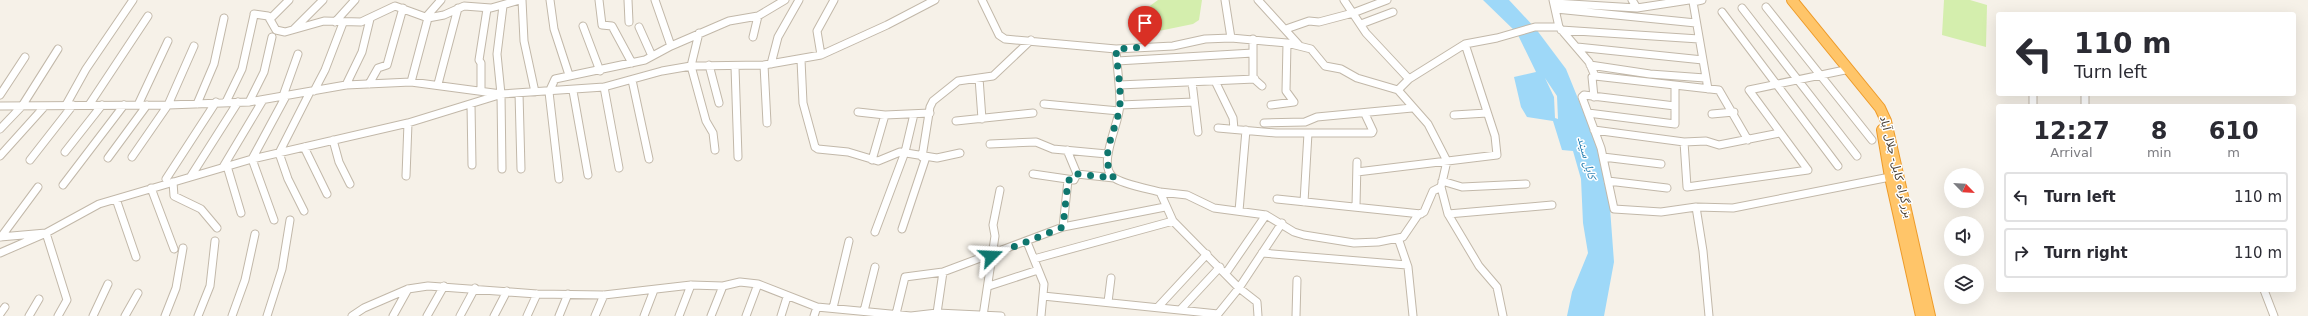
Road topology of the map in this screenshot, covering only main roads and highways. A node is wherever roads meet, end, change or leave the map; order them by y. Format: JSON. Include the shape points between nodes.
{"nodes":[{"id":1,"x":1786,"y":0,"type":"edge"},
{"id":2,"x":1792,"y":0,"type":"edge"},
{"id":3,"x":1925,"y":312,"type":"edge"}],
"edges":[{"from":1,"to":3,"type":"highway","name":"بزرگراه کابل- جلال آباد","via":[[1870,102],[1880,121],[1890,177]]},
{"from":2,"to":3,"type":"highway","name":"بزرگراه کابل- جلال آباد","via":[[1869,93],[1886,121]]}]}
